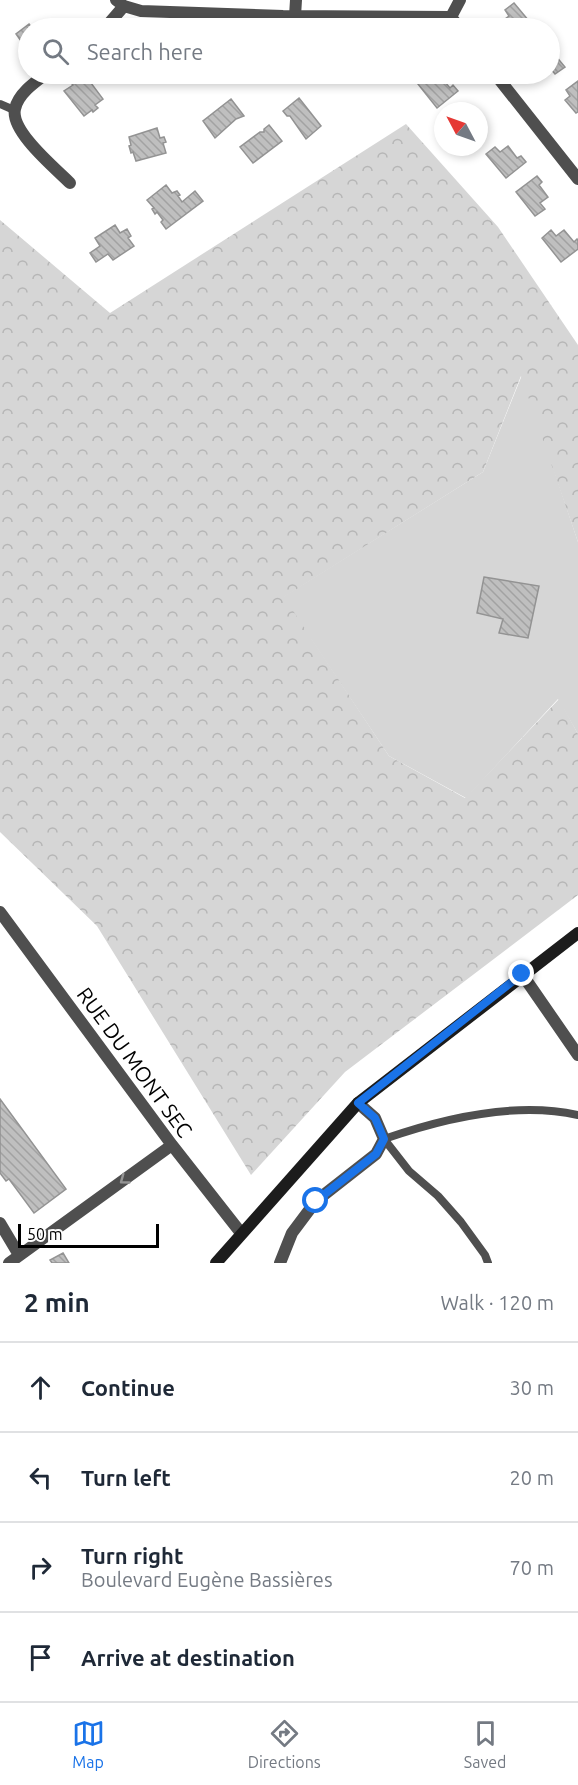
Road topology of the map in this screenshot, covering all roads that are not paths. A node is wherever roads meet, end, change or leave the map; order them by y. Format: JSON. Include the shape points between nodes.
{"nodes":[{"id":1,"x":296,"y":0,"type":"edge"},
{"id":2,"x":460,"y":0,"type":"edge"},
{"id":3,"x":120,"y":3,"type":"edge"},
{"id":4,"x":295,"y":16,"type":"junction"},
{"id":5,"x":451,"y":17,"type":"joint"},
{"id":6,"x":111,"y":18,"type":"edge"},
{"id":7,"x":35,"y":84,"type":"edge"},
{"id":8,"x":503,"y":84,"type":"edge"},
{"id":9,"x":0,"y":105,"type":"edge"},
{"id":10,"x":14,"y":110,"type":"junction"},
{"id":11,"x":578,"y":179,"type":"edge"},
{"id":12,"x":70,"y":183,"type":"dead end"},
{"id":13,"x":0,"y":912,"type":"edge"},
{"id":14,"x":578,"y":933,"type":"edge"},
{"id":15,"x":522,"y":974,"type":"junction"},
{"id":16,"x":578,"y":1055,"type":"edge"},
{"id":17,"x":358,"y":1103,"type":"junction"},
{"id":18,"x":578,"y":1115,"type":"edge"},
{"id":19,"x":384,"y":1139,"type":"junction"},
{"id":20,"x":172,"y":1145,"type":"junction"},
{"id":21,"x":0,"y":1222,"type":"edge"},
{"id":22,"x":241,"y":1233,"type":"junction"},
{"id":23,"x":14,"y":1259,"type":"edge"},
{"id":24,"x":216,"y":1263,"type":"edge"},
{"id":25,"x":280,"y":1263,"type":"edge"},
{"id":26,"x":488,"y":1263,"type":"edge"}],
"edges":[{"from":1,"to":4,"type":"street"},
{"from":2,"to":5,"type":"street"},
{"from":3,"to":4,"type":"street","via":[[141,11]]},
{"from":3,"to":6,"type":"street"},
{"from":4,"to":5,"type":"street"},
{"from":7,"to":10,"type":"street","via":[[19,98]]},
{"from":8,"to":11,"type":"street"},
{"from":9,"to":10,"type":"lane"},
{"from":10,"to":12,"type":"street","via":[[22,133]]},
{"from":13,"to":20,"type":"street","name":"RUE DU MONT SEC"},
{"from":14,"to":15,"type":"street"},
{"from":15,"to":16,"type":"street"},
{"from":15,"to":17,"type":"street"},
{"from":17,"to":19,"type":"street","via":[[375,1118]]},
{"from":17,"to":22,"type":"street"},
{"from":18,"to":19,"type":"lane","via":[[553,1110],[497,1112]]},
{"from":19,"to":25,"type":"street","via":[[376,1154],[316,1201],[292,1233]]},
{"from":19,"to":26,"type":"lane","via":[[409,1171],[461,1222]]},
{"from":20,"to":22,"type":"street","name":"RUE DU MONT SEC"},
{"from":20,"to":23,"type":"street","one_way":true},
{"from":21,"to":23,"type":"street"},
{"from":22,"to":24,"type":"street"}]}
